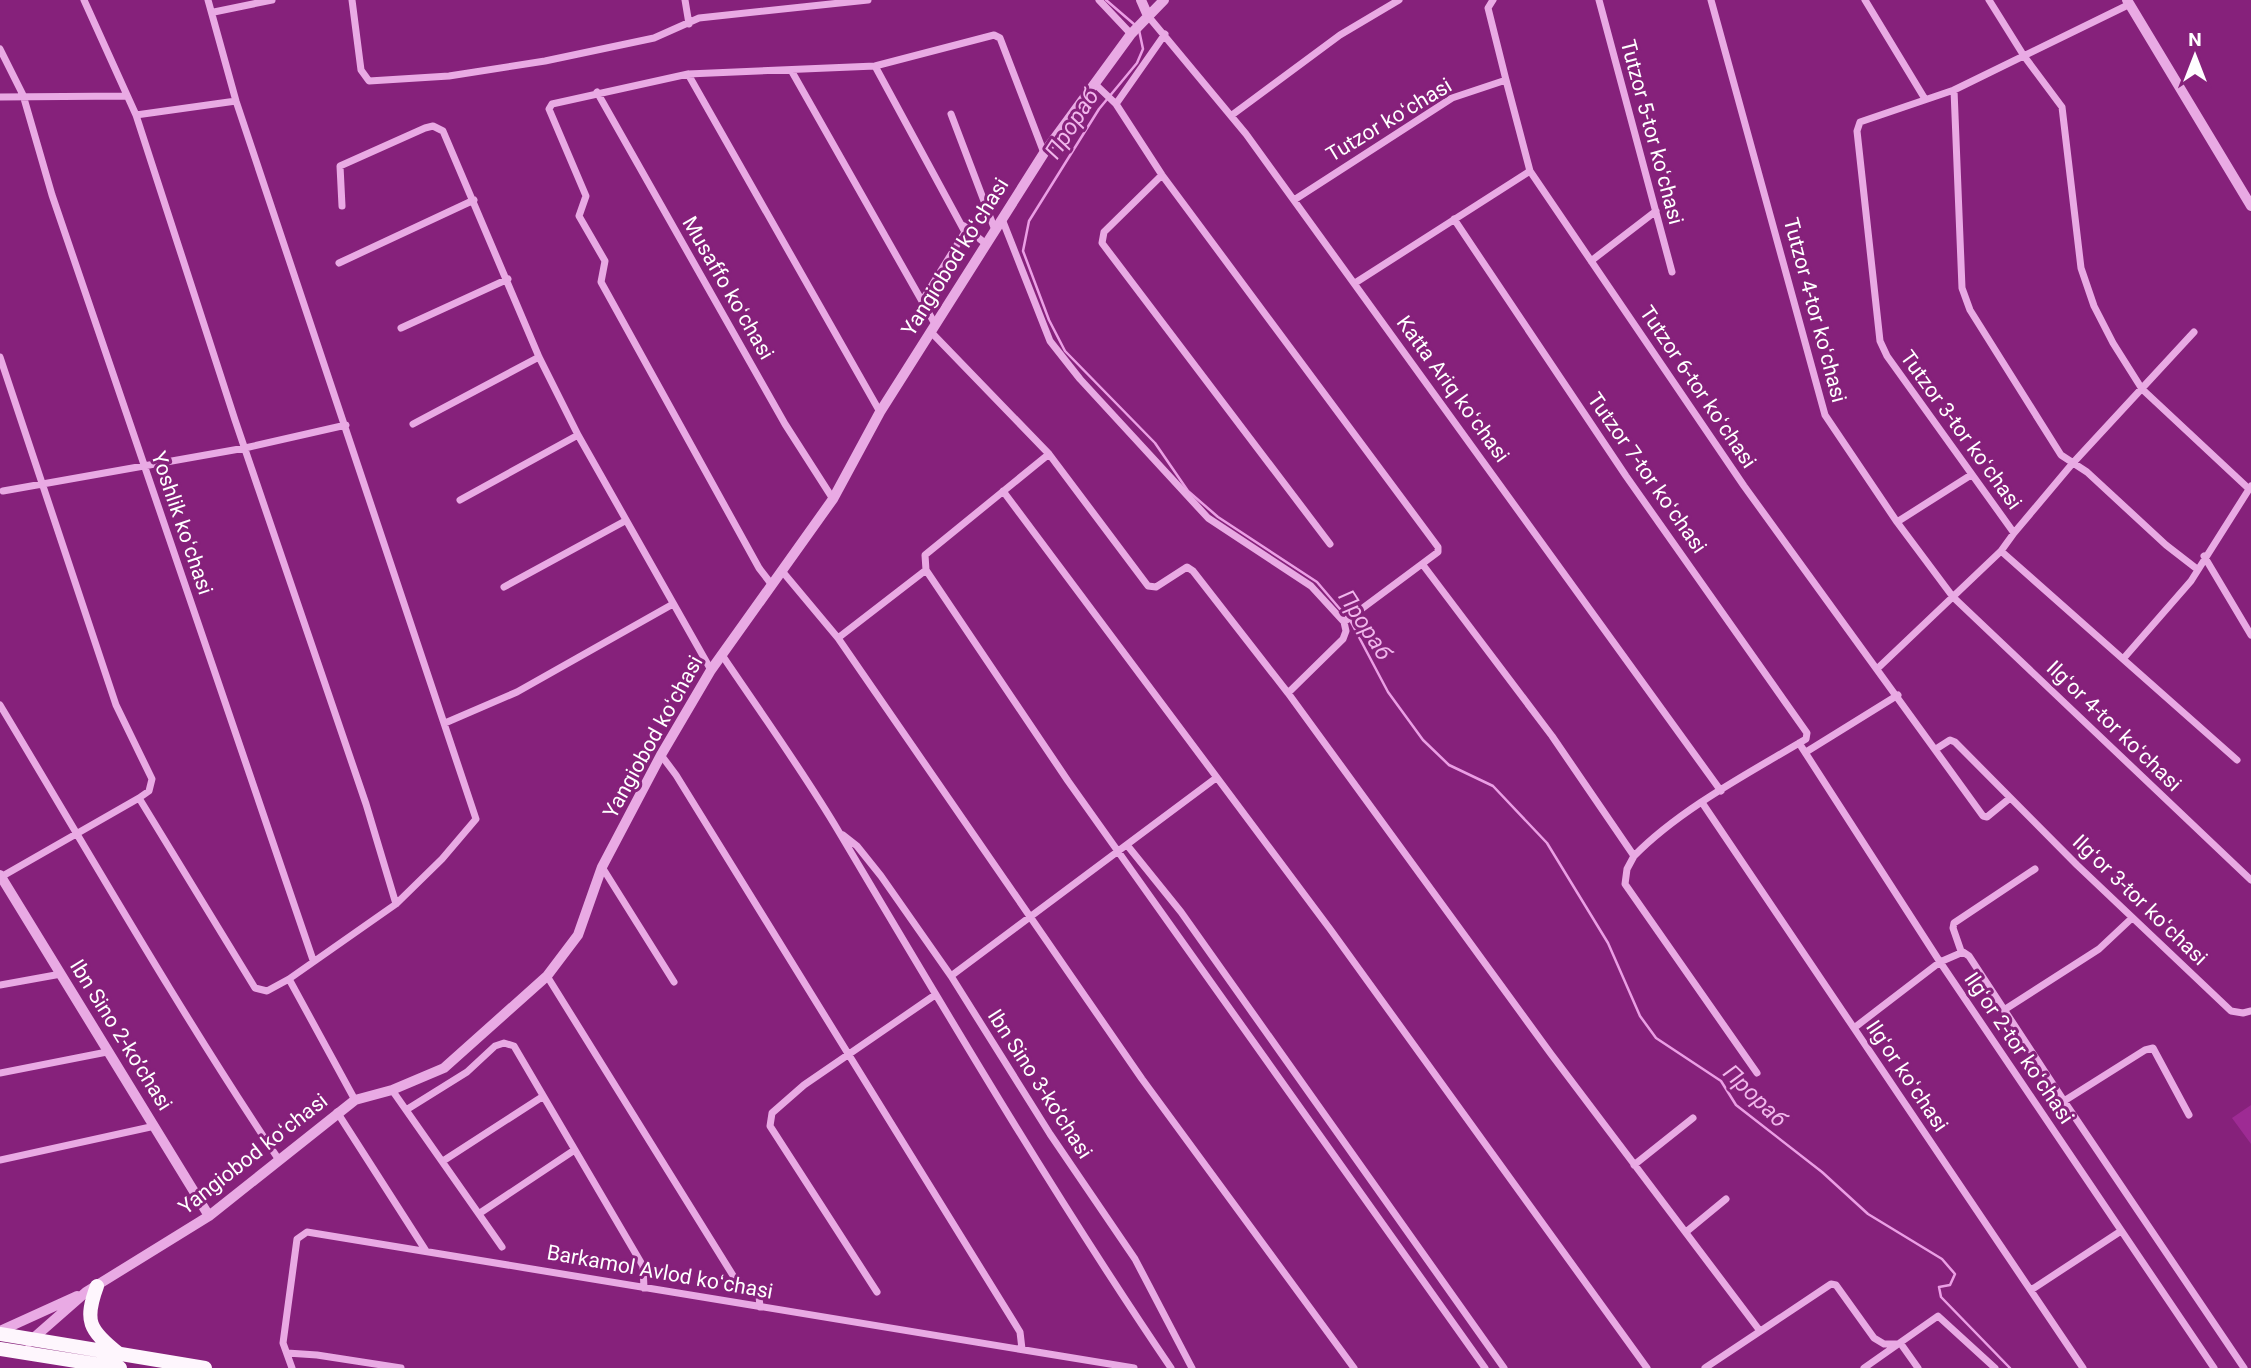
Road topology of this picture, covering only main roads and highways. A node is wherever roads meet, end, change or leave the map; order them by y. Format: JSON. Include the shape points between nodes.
{"nodes":[{"id":1,"x":92,"y":1289,"type":"road end"},
{"id":2,"x":0,"y":1333,"type":"edge"},
{"id":3,"x":0,"y":1349,"type":"edge"},
{"id":4,"x":119,"y":1361,"type":"edge"},
{"id":5,"x":205,"y":1368,"type":"edge"}],
"edges":[{"from":1,"to":4,"type":"highway","via":[[90,1322]]},
{"from":2,"to":4,"type":"highway"},
{"from":3,"to":4,"type":"highway"},
{"from":4,"to":5,"type":"highway"}]}
